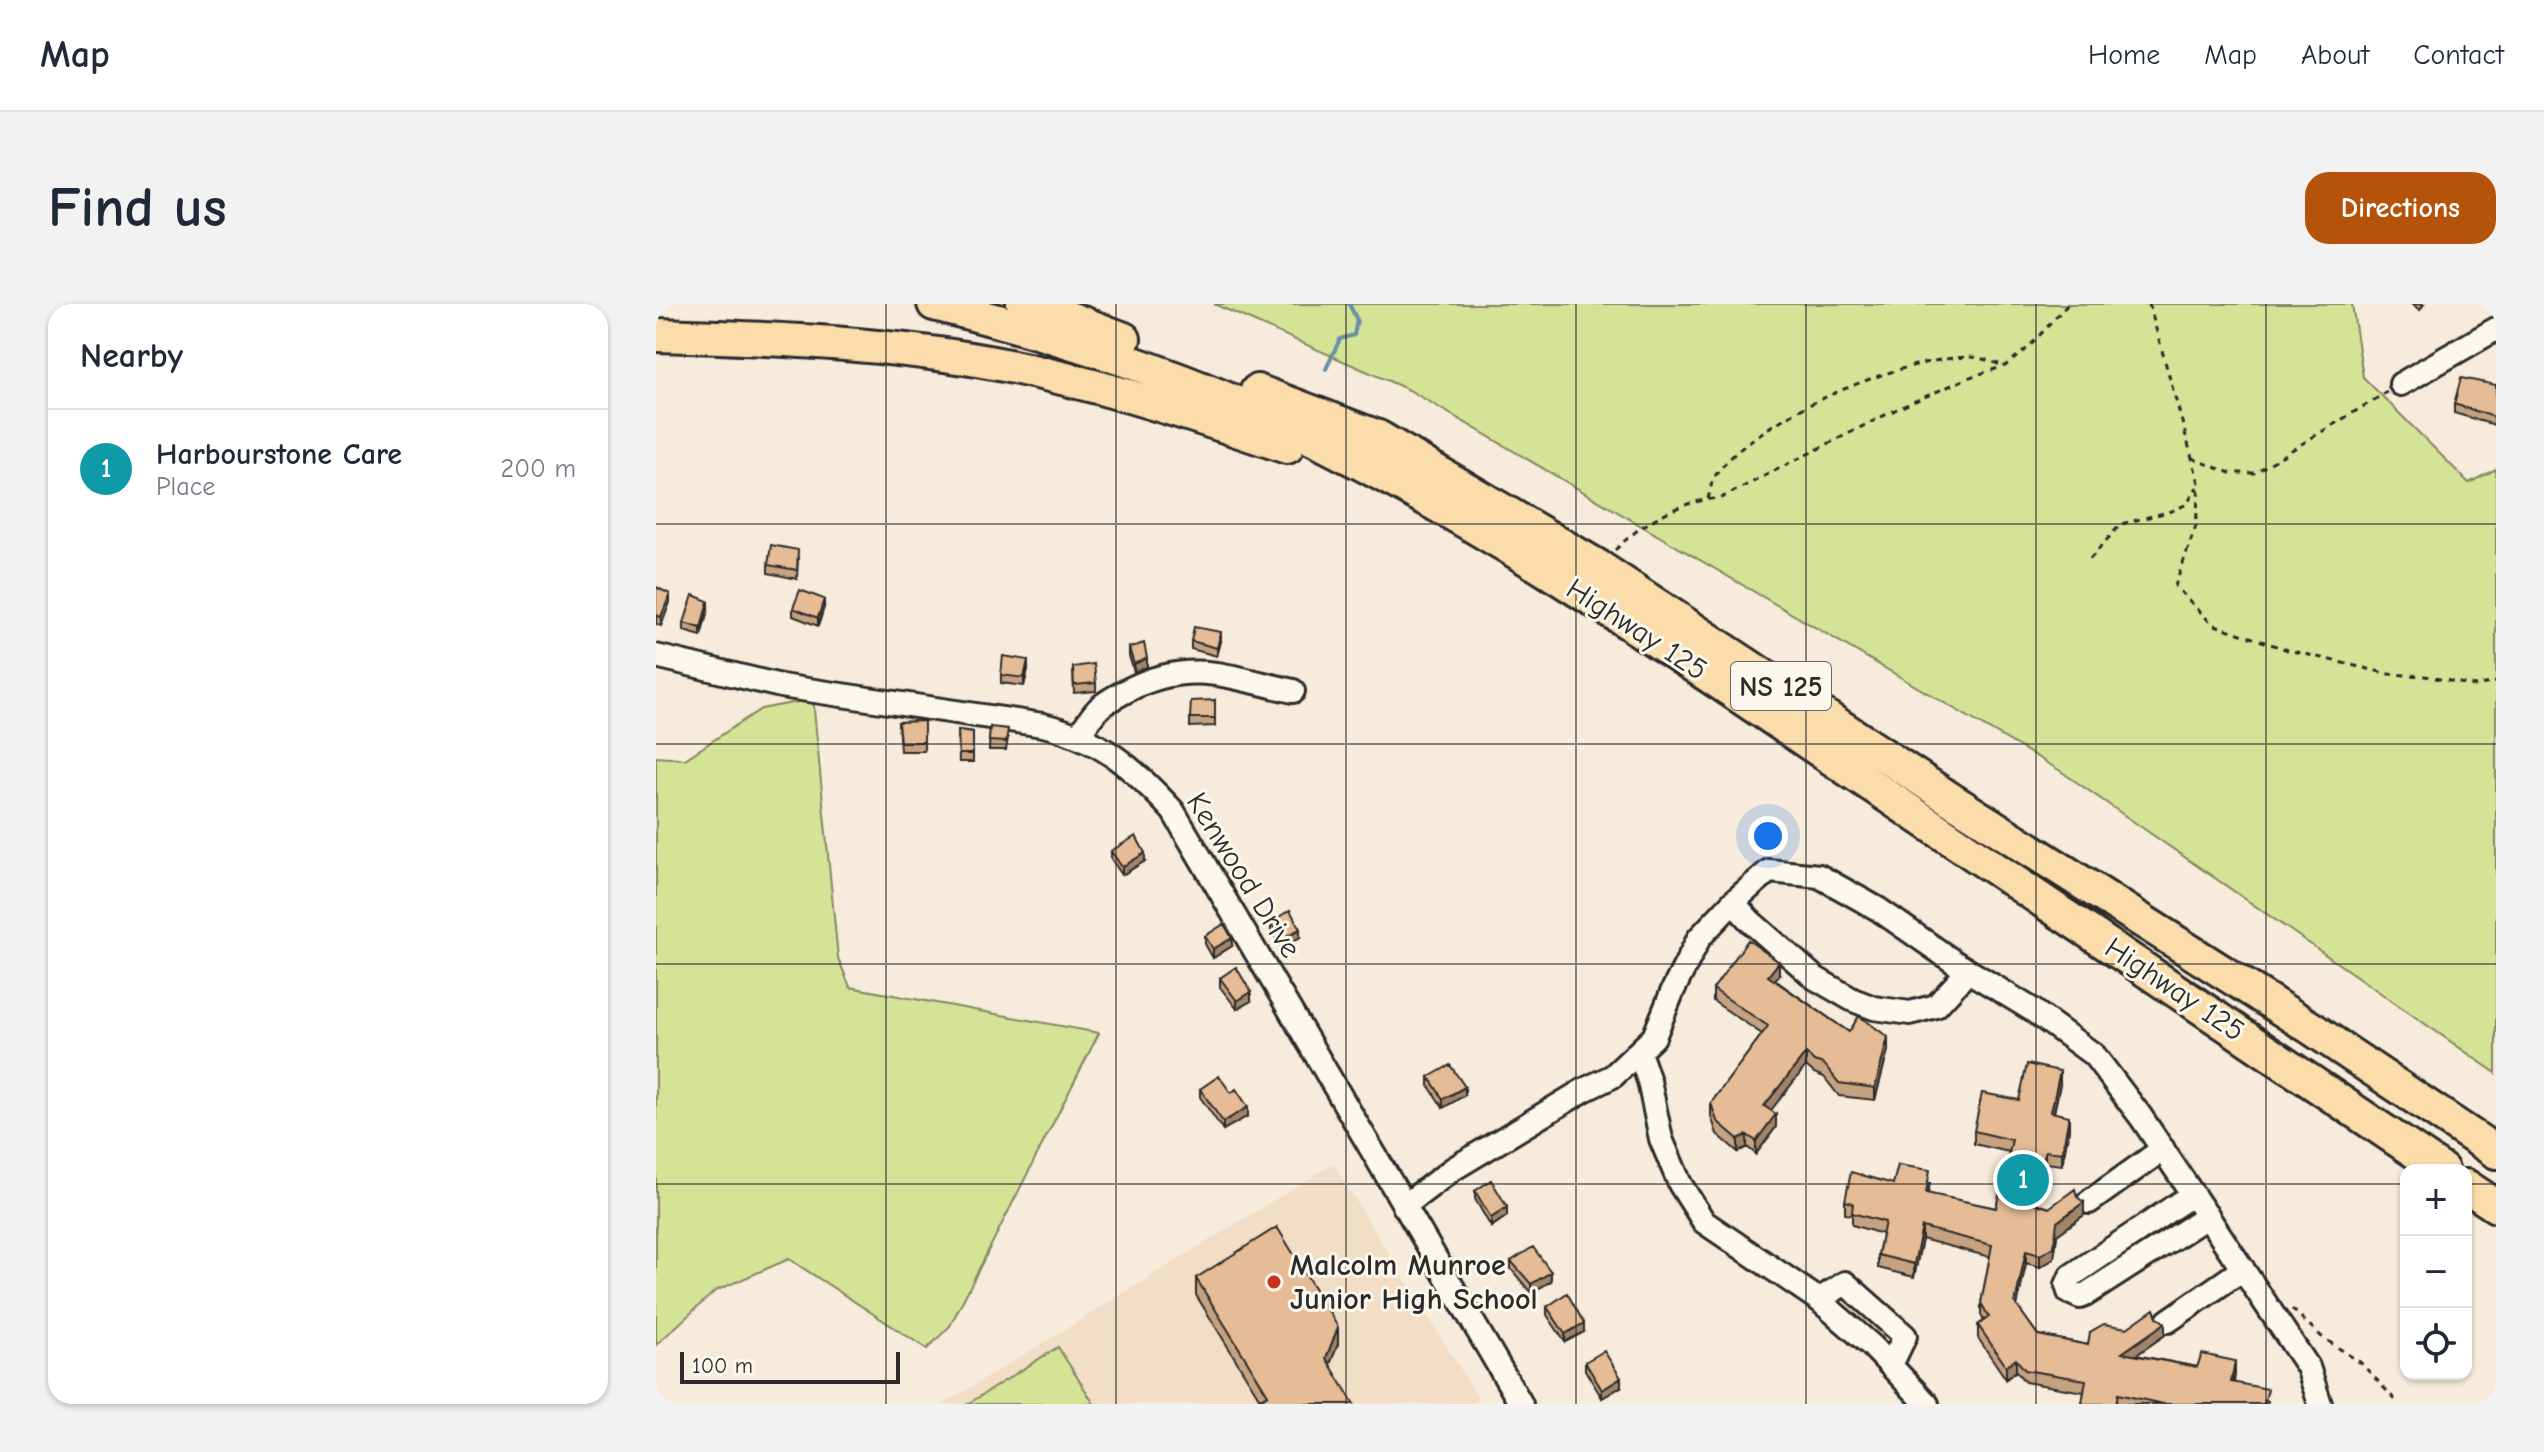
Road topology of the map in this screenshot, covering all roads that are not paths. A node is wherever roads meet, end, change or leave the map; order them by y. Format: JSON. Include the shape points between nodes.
{"nodes":[{"id":1,"x":934,"y":304,"type":"edge"},
{"id":2,"x":1035,"y":306,"type":"edge"},
{"id":3,"x":2496,"y":329,"type":"edge"},
{"id":4,"x":656,"y":335,"type":"edge"},
{"id":5,"x":2401,"y":384,"type":"road end"},
{"id":6,"x":1517,"y":552,"type":"junction"},
{"id":7,"x":656,"y":656,"type":"edge"},
{"id":8,"x":1293,"y":691,"type":"dead end"},
{"id":9,"x":1079,"y":736,"type":"junction"},
{"id":10,"x":1733,"y":902,"type":"junction"},
{"id":11,"x":1968,"y":971,"type":"junction"},
{"id":12,"x":1639,"y":1052,"type":"junction"},
{"id":13,"x":2163,"y":1149,"type":"junction"},
{"id":14,"x":2496,"y":1152,"type":"edge"},
{"id":15,"x":2433,"y":1164,"type":"edge"},
{"id":16,"x":2472,"y":1190,"type":"edge"},
{"id":17,"x":2193,"y":1194,"type":"junction"},
{"id":18,"x":2089,"y":1202,"type":"dead end"},
{"id":19,"x":1404,"y":1206,"type":"junction"},
{"id":20,"x":2496,"y":1206,"type":"edge"},
{"id":21,"x":2208,"y":1216,"type":"junction"},
{"id":22,"x":2243,"y":1269,"type":"junction"},
{"id":23,"x":1819,"y":1300,"type":"junction"},
{"id":24,"x":2168,"y":1321,"type":"edge"},
{"id":25,"x":1891,"y":1365,"type":"junction"},
{"id":26,"x":1521,"y":1404,"type":"edge"},
{"id":27,"x":1927,"y":1404,"type":"edge"},
{"id":28,"x":2320,"y":1404,"type":"edge"}],
"edges":[{"from":1,"to":6,"type":"highway","name":"Highway 125","number":"NS 125","via":[[1097,352],[1279,422]]},
{"from":2,"to":14,"type":"highway","name":"Highway 125","number":"NS 125","via":[[1378,437],[1599,567]]},
{"from":3,"to":5,"type":"street"},
{"from":4,"to":6,"type":"highway","via":[[896,349],[1004,366],[1110,391],[1305,454]]},
{"from":6,"to":15,"type":"highway","name":"Highway 125","number":"NS 125","via":[[1710,676]]},
{"from":7,"to":9,"type":"street","name":"Kenwood Drive","via":[[781,686],[1043,725]]},
{"from":8,"to":9,"type":"street","via":[[1208,673],[1169,674],[1097,706]]},
{"from":9,"to":19,"type":"street","name":"Kenwood Drive","via":[[1118,757],[1173,811]]},
{"from":10,"to":11,"type":"street","via":[[1769,871],[1819,876]]},
{"from":10,"to":11,"type":"street","via":[[1815,978],[1874,1008],[1910,1013],[1936,1006]]},
{"from":10,"to":12,"type":"street","via":[[1699,938],[1654,1037]]},
{"from":11,"to":13,"type":"street","via":[[2094,1055]]},
{"from":12,"to":19,"type":"street","via":[[1613,1076],[1453,1169]]},
{"from":12,"to":23,"type":"street","via":[[1661,1139],[1704,1222]]},
{"from":13,"to":17,"type":"street"},
{"from":13,"to":18,"type":"street"},
{"from":16,"to":20,"type":"highway"},
{"from":17,"to":21,"type":"street"},
{"from":17,"to":21,"type":"street","via":[[2071,1276],[2069,1292],[2085,1295]]},
{"from":19,"to":26,"type":"street","name":"Kenwood Drive"},
{"from":21,"to":22,"type":"street"},
{"from":22,"to":24,"type":"street"},
{"from":22,"to":28,"type":"street","via":[[2308,1367]]},
{"from":23,"to":25,"type":"street"},
{"from":23,"to":25,"type":"street","via":[[1845,1283],[1905,1336]]},
{"from":25,"to":27,"type":"street"}]}
